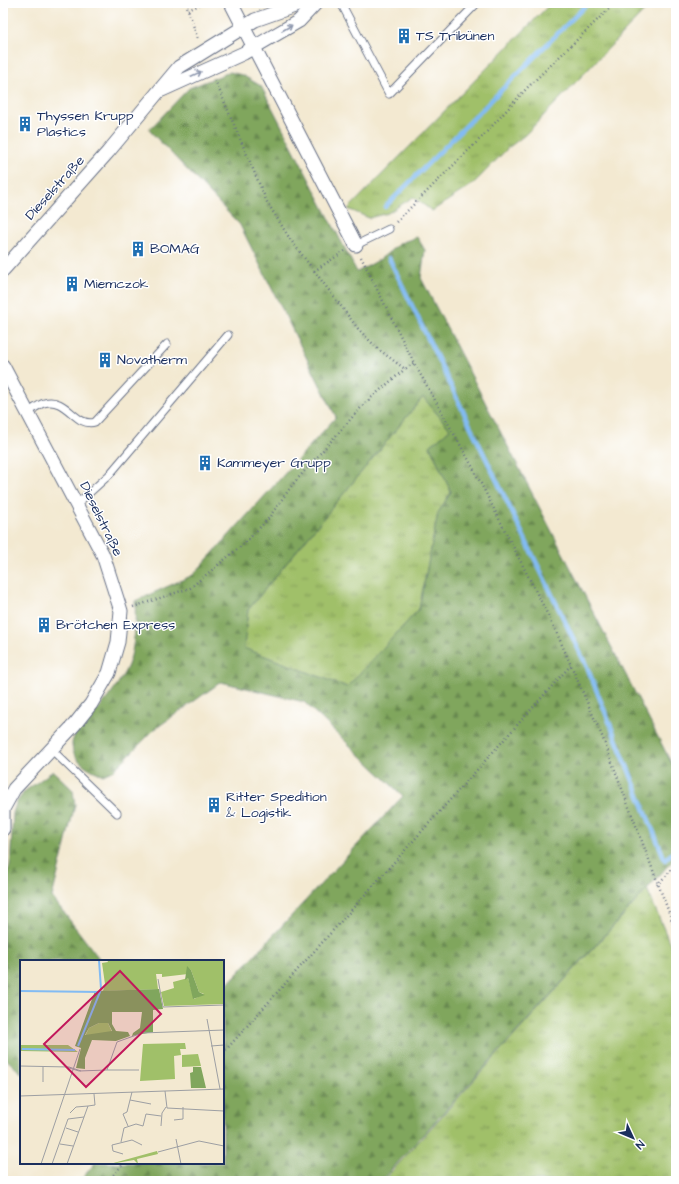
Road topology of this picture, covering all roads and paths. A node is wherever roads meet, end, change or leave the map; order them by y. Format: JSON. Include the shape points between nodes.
{"nodes":[{"id":1,"x":186,"y":3,"type":"edge"},
{"id":2,"x":204,"y":3,"type":"edge"},
{"id":3,"x":232,"y":3,"type":"edge"},
{"id":4,"x":304,"y":3,"type":"edge"},
{"id":5,"x":316,"y":3,"type":"edge"},
{"id":6,"x":340,"y":3,"type":"edge"},
{"id":7,"x":477,"y":3,"type":"edge"},
{"id":8,"x":615,"y":3,"type":"edge"},
{"id":9,"x":188,"y":10,"type":"junction"},
{"id":10,"x":243,"y":26,"type":"junction"},
{"id":11,"x":254,"y":47,"type":"junction"},
{"id":12,"x":202,"y":52,"type":"junction"},
{"id":13,"x":210,"y":68,"type":"junction"},
{"id":14,"x":161,"y":91,"type":"junction"},
{"id":15,"x":388,"y":229,"type":"joint"},
{"id":16,"x":356,"y":245,"type":"junction"},
{"id":17,"x":3,"y":270,"type":"edge"},
{"id":18,"x":314,"y":270,"type":"junction"},
{"id":19,"x":228,"y":336,"type":"dead end"},
{"id":20,"x":167,"y":344,"type":"dead end"},
{"id":21,"x":414,"y":363,"type":"junction"},
{"id":22,"x":3,"y":366,"type":"edge"},
{"id":23,"x":405,"y":369,"type":"junction"},
{"id":24,"x":27,"y":413,"type":"junction"},
{"id":25,"x":77,"y":504,"type":"junction"},
{"id":26,"x":121,"y":611,"type":"junction"},
{"id":27,"x":571,"y":665,"type":"junction"},
{"id":28,"x":52,"y":750,"type":"junction"},
{"id":29,"x":118,"y":813,"type":"dead end"},
{"id":30,"x":3,"y":829,"type":"edge"},
{"id":31,"x":676,"y":865,"type":"edge"},
{"id":32,"x":657,"y":885,"type":"junction"},
{"id":33,"x":676,"y":931,"type":"edge"},
{"id":34,"x":224,"y":1052,"type":"edge"},
{"id":35,"x":123,"y":1164,"type":"edge"},
{"id":36,"x":108,"y":1181,"type":"edge"}],
"edges":[{"from":1,"to":9,"type":"path"},
{"from":2,"to":9,"type":"path"},
{"from":3,"to":10,"type":"street"},
{"from":4,"to":10,"type":"street","name":"Dieselstraße"},
{"from":11,"to":5,"type":"street","name":"Dieselstraße","one_way":true,"via":[[299,21]]},
{"from":6,"to":7,"type":"lane","via":[[389,94]]},
{"from":8,"to":15,"type":"path"},
{"from":9,"to":12,"type":"path"},
{"from":10,"to":11,"type":"street"},
{"from":10,"to":12,"type":"street","name":"Dieselstraße"},
{"from":11,"to":13,"type":"street","name":"Dieselstraße"},
{"from":11,"to":16,"type":"street"},
{"from":12,"to":14,"type":"street","name":"Dieselstraße","via":[[179,66]]},
{"from":14,"to":13,"type":"street","name":"Dieselstraße","one_way":true},
{"from":13,"to":18,"type":"path","via":[[267,202],[290,239]]},
{"from":14,"to":17,"type":"street","name":"Dieselstraße"},
{"from":15,"to":16,"type":"lane"},
{"from":16,"to":18,"type":"path"},
{"from":16,"to":21,"type":"path"},
{"from":18,"to":23,"type":"path","via":[[359,330],[378,349]]},
{"from":19,"to":25,"type":"lane","via":[[109,475]]},
{"from":20,"to":24,"type":"lane","via":[[95,422],[89,424],[79,420],[65,406],[53,402],[45,403]]},
{"from":21,"to":23,"type":"path"},
{"from":21,"to":27,"type":"path","via":[[471,464]]},
{"from":22,"to":24,"type":"street","name":"Dieselstraße"},
{"from":23,"to":26,"type":"path","via":[[365,402],[246,542],[190,588]]},
{"from":24,"to":25,"type":"street","name":"Dieselstraße"},
{"from":25,"to":26,"type":"street","name":"Dieselstraße","via":[[103,555]]},
{"from":26,"to":28,"type":"street","name":"Dieselstraße","via":[[118,642],[109,673],[91,704]]},
{"from":27,"to":32,"type":"path","via":[[602,736]]},
{"from":27,"to":34,"type":"path"},
{"from":28,"to":29,"type":"lane"},
{"from":28,"to":30,"type":"street","name":"Dieselstraße","via":[[14,789],[3,809]]},
{"from":31,"to":32,"type":"path"},
{"from":32,"to":33,"type":"path"},
{"from":35,"to":36,"type":"path"}]}
